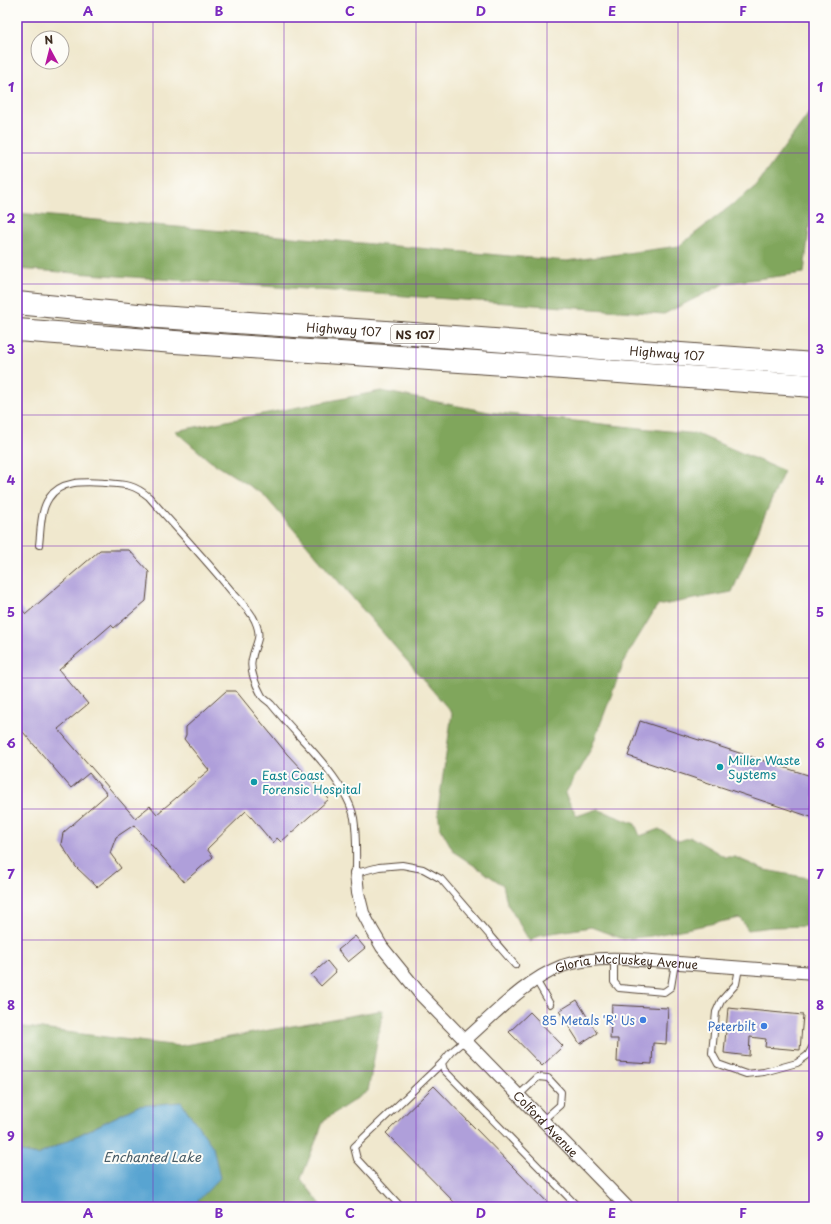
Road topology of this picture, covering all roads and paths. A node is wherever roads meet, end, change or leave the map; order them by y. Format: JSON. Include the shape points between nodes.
{"nodes":[{"id":1,"x":17,"y":303,"type":"edge"},
{"id":2,"x":17,"y":330,"type":"edge"},
{"id":3,"x":814,"y":364,"type":"edge"},
{"id":4,"x":814,"y":386,"type":"edge"},
{"id":5,"x":39,"y":545,"type":"dead end"},
{"id":6,"x":356,"y":873,"type":"junction"},
{"id":7,"x":614,"y":958,"type":"junction"},
{"id":8,"x":675,"y":963,"type":"junction"},
{"id":9,"x":515,"y":965,"type":"dead end"},
{"id":10,"x":739,"y":968,"type":"junction"},
{"id":11,"x":814,"y":973,"type":"edge"},
{"id":12,"x":536,"y":980,"type":"junction"},
{"id":13,"x":550,"y":1004,"type":"dead end"},
{"id":14,"x":464,"y":1041,"type":"junction"},
{"id":15,"x":814,"y":1044,"type":"edge"},
{"id":16,"x":442,"y":1063,"type":"junction"},
{"id":17,"x":518,"y":1096,"type":"junction"},
{"id":18,"x":542,"y":1121,"type":"junction"},
{"id":19,"x":401,"y":1207,"type":"edge"},
{"id":20,"x":578,"y":1207,"type":"edge"},
{"id":21,"x":626,"y":1207,"type":"edge"}],
"edges":[{"from":1,"to":3,"type":"highway","name":"Highway 107","number":"NS 107","via":[[158,317]]},
{"from":2,"to":4,"type":"highway","name":"Highway 107","number":"NS 107"},
{"from":5,"to":6,"type":"lane","via":[[42,513],[49,497],[58,489],[82,482],[114,484],[130,486],[149,497],[254,619],[259,638],[251,659],[251,668],[256,683],[263,697],[324,765],[348,799],[354,818]]},
{"from":6,"to":9,"type":"lane","via":[[402,865],[423,869],[441,879]]},
{"from":6,"to":14,"type":"street","name":"Colford Avenue","via":[[363,913],[382,947],[421,996]]},
{"from":7,"to":8,"type":"street","name":"Gloria Mccluskey Avenue"},
{"from":7,"to":8,"type":"lane","via":[[614,982],[619,988],[664,992],[670,987]]},
{"from":7,"to":12,"type":"street","name":"Gloria Mccluskey Avenue","via":[[563,966]]},
{"from":8,"to":10,"type":"street","name":"Gloria Mccluskey Avenue"},
{"from":10,"to":11,"type":"street","name":"Gloria Mccluskey Avenue"},
{"from":10,"to":15,"type":"lane","via":[[736,984],[721,1001],[716,1012],[712,1053],[718,1064],[746,1074],[764,1072],[797,1063],[808,1055]]},
{"from":12,"to":13,"type":"lane"},
{"from":12,"to":14,"type":"street","name":"Gloria Mccluskey Avenue"},
{"from":14,"to":16,"type":"lane"},
{"from":14,"to":17,"type":"street","name":"Colford Avenue"},
{"from":16,"to":19,"type":"lane","via":[[354,1147],[356,1159]]},
{"from":16,"to":20,"type":"lane","via":[[444,1070]]},
{"from":17,"to":18,"type":"street","name":"Colford Avenue"},
{"from":17,"to":18,"type":"lane","via":[[538,1077],[548,1078],[561,1092],[560,1105]]},
{"from":18,"to":21,"type":"street","name":"Colford Avenue"}]}
